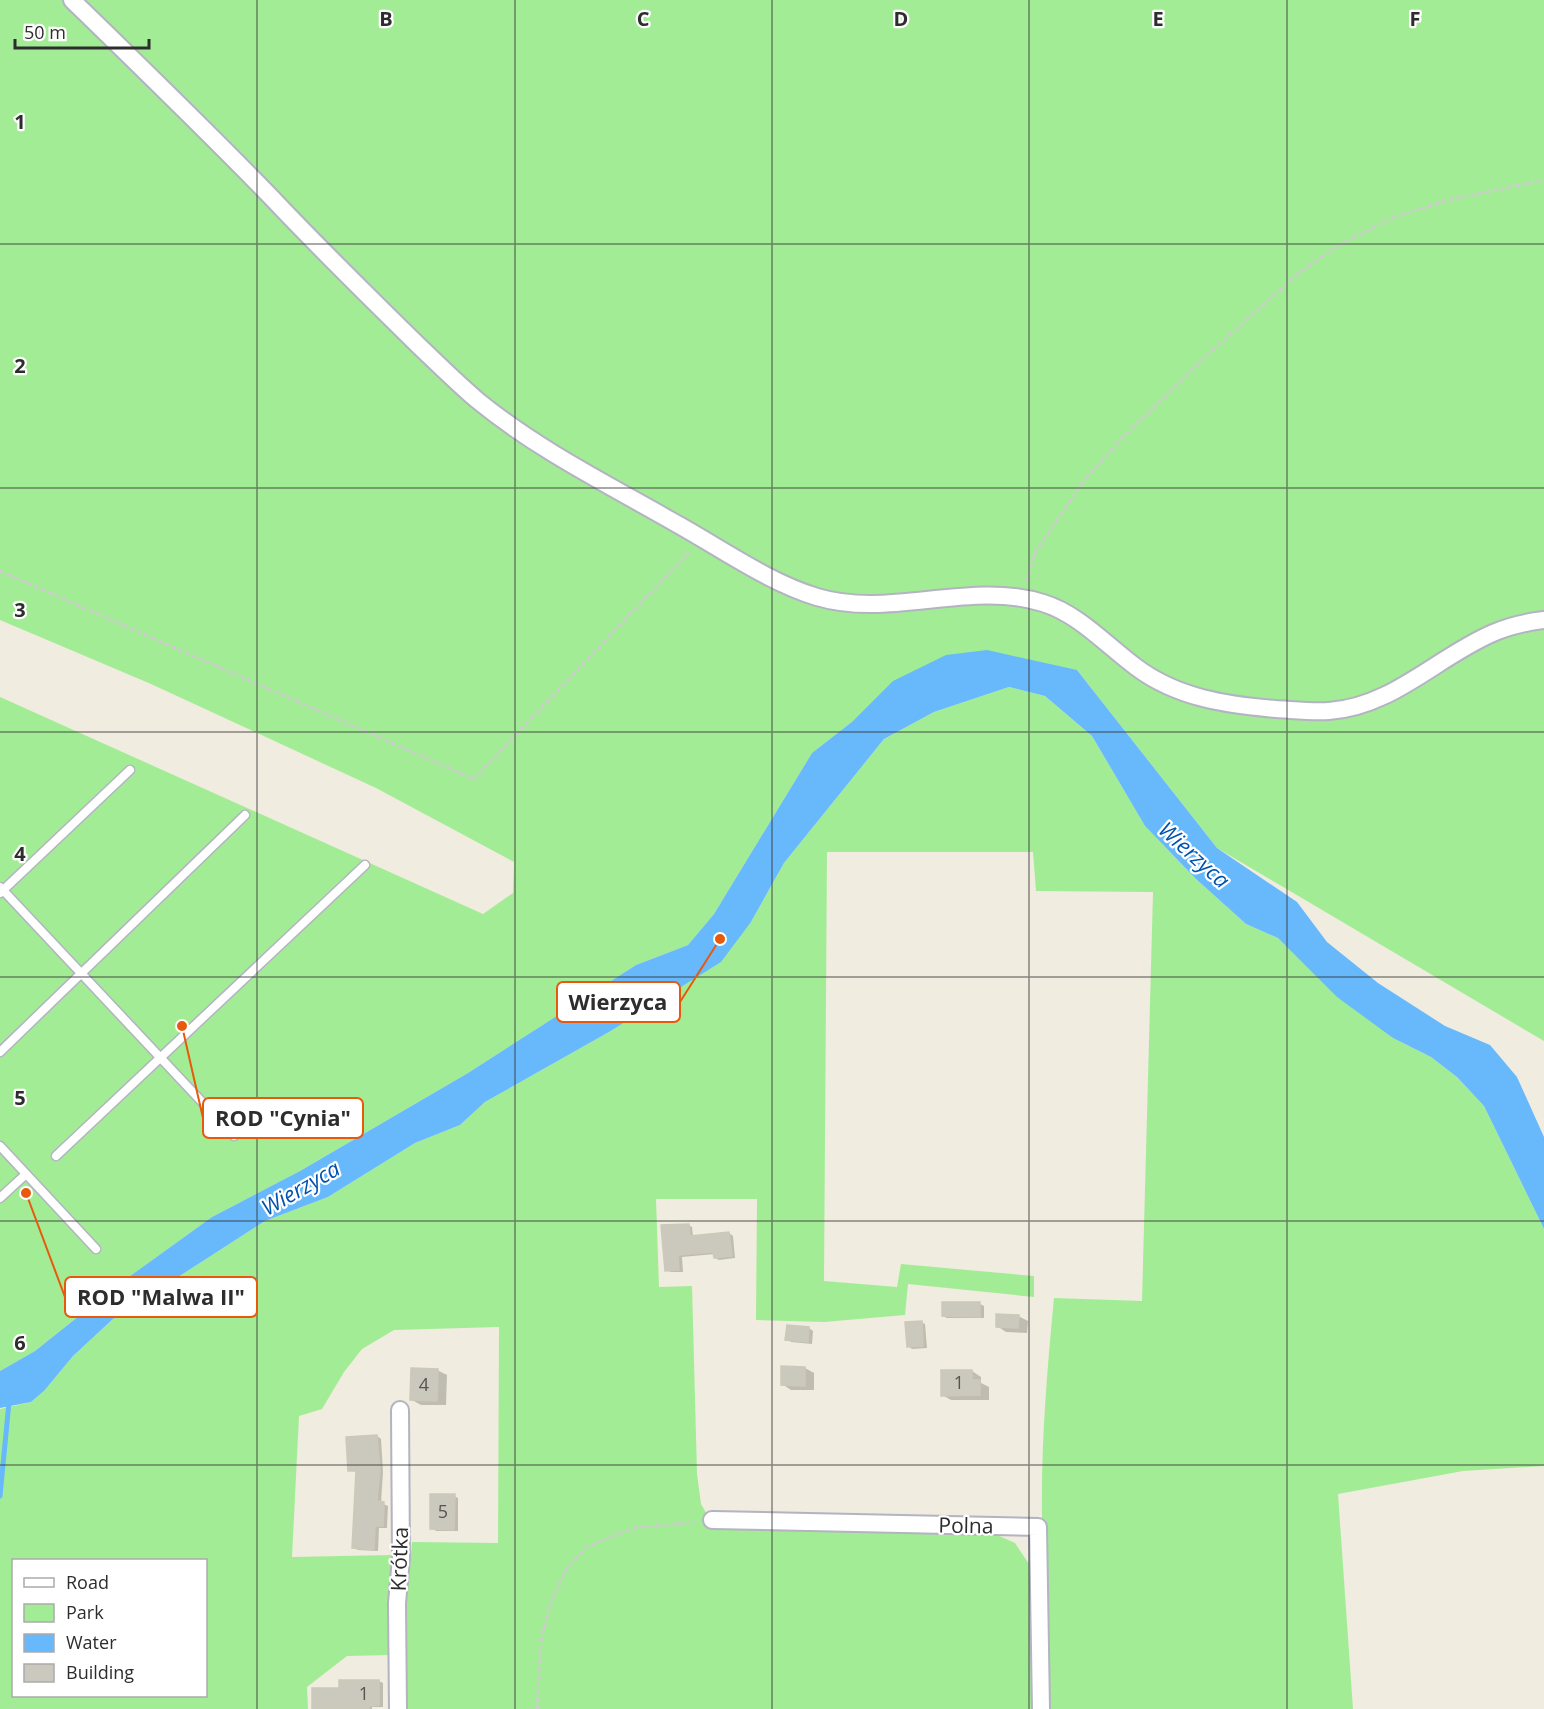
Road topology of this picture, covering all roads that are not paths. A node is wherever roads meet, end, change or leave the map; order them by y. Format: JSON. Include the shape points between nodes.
{"nodes":[{"id":1,"x":72,"y":0,"type":"edge"},
{"id":2,"x":1544,"y":620,"type":"edge"},
{"id":3,"x":130,"y":770,"type":"dead end"},
{"id":4,"x":245,"y":815,"type":"dead end"},
{"id":5,"x":365,"y":865,"type":"dead end"},
{"id":6,"x":1,"y":890,"type":"edge"},
{"id":7,"x":82,"y":974,"type":"junction"},
{"id":8,"x":0,"y":1052,"type":"edge"},
{"id":9,"x":160,"y":1057,"type":"junction"},
{"id":10,"x":234,"y":1137,"type":"dead end"},
{"id":11,"x":0,"y":1146,"type":"edge"},
{"id":12,"x":56,"y":1156,"type":"dead end"},
{"id":13,"x":26,"y":1174,"type":"junction"},
{"id":14,"x":0,"y":1198,"type":"edge"},
{"id":15,"x":96,"y":1249,"type":"dead end"},
{"id":16,"x":400,"y":1410,"type":"dead end"},
{"id":17,"x":712,"y":1520,"type":"road end"},
{"id":18,"x":398,"y":1709,"type":"edge"},
{"id":19,"x":1041,"y":1709,"type":"edge"}],
"edges":[{"from":1,"to":2,"type":"street","via":[[204,128],[349,279],[475,399],[539,446],[790,586],[842,603],[998,596],[1045,603],[1069,615],[1145,674],[1176,690],[1229,704],[1301,711],[1352,708],[1373,701],[1491,634]]},
{"from":3,"to":6,"type":"lane"},
{"from":4,"to":7,"type":"lane"},
{"from":5,"to":9,"type":"lane"},
{"from":6,"to":7,"type":"lane"},
{"from":7,"to":8,"type":"lane"},
{"from":7,"to":9,"type":"lane"},
{"from":9,"to":10,"type":"lane"},
{"from":9,"to":12,"type":"lane"},
{"from":11,"to":13,"type":"lane"},
{"from":13,"to":14,"type":"lane"},
{"from":13,"to":15,"type":"lane"},
{"from":16,"to":18,"type":"street","name":"Krótka"},
{"from":17,"to":19,"type":"street","name":"Polna","via":[[1038,1527]]}]}
